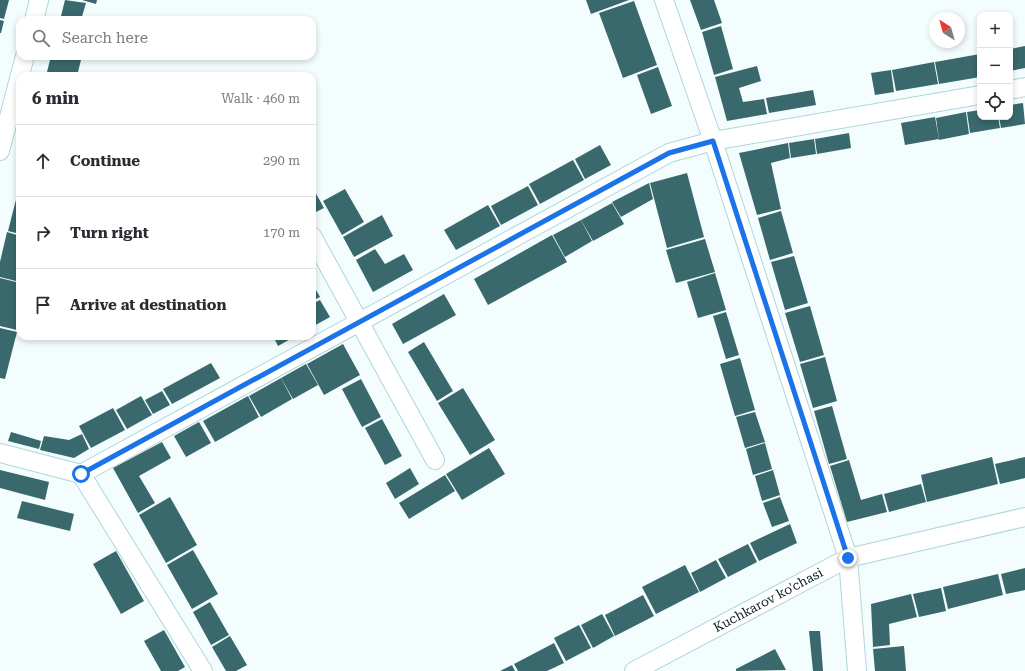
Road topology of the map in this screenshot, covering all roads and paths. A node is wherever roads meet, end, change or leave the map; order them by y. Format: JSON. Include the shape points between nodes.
{"nodes":[{"id":1,"x":39,"y":0,"type":"edge"},
{"id":2,"x":664,"y":0,"type":"edge"},
{"id":3,"x":35,"y":16,"type":"edge"},
{"id":4,"x":24,"y":60,"type":"edge"},
{"id":5,"x":21,"y":72,"type":"edge"},
{"id":6,"x":1025,"y":87,"type":"edge"},
{"id":7,"x":1013,"y":89,"type":"edge"},
{"id":8,"x":16,"y":90,"type":"edge"},
{"id":9,"x":977,"y":96,"type":"edge"},
{"id":10,"x":713,"y":141,"type":"junction"},
{"id":11,"x":0,"y":151,"type":"edge"},
{"id":12,"x":316,"y":243,"type":"edge"},
{"id":13,"x":360,"y":323,"type":"junction"},
{"id":14,"x":0,"y":453,"type":"edge"},
{"id":15,"x":435,"y":460,"type":"dead end"},
{"id":16,"x":81,"y":474,"type":"junction"},
{"id":17,"x":1025,"y":517,"type":"edge"},
{"id":18,"x":848,"y":558,"type":"junction"},
{"id":19,"x":203,"y":671,"type":"edge"},
{"id":20,"x":634,"y":671,"type":"edge"},
{"id":21,"x":857,"y":671,"type":"edge"}],
"edges":[{"from":1,"to":3,"type":"street"},
{"from":2,"to":10,"type":"street"},
{"from":4,"to":5,"type":"street"},
{"from":6,"to":7,"type":"street"},
{"from":8,"to":11,"type":"street"},
{"from":9,"to":10,"type":"street"},
{"from":10,"to":13,"type":"street","via":[[669,153]]},
{"from":10,"to":18,"type":"street"},
{"from":12,"to":13,"type":"street"},
{"from":13,"to":15,"type":"street"},
{"from":13,"to":16,"type":"street"},
{"from":14,"to":16,"type":"street"},
{"from":16,"to":19,"type":"street"},
{"from":17,"to":18,"type":"street","name":"Kuchkarov ko'chasi"},
{"from":18,"to":20,"type":"street","name":"Kuchkarov ko'chasi"},
{"from":18,"to":21,"type":"street"}]}
